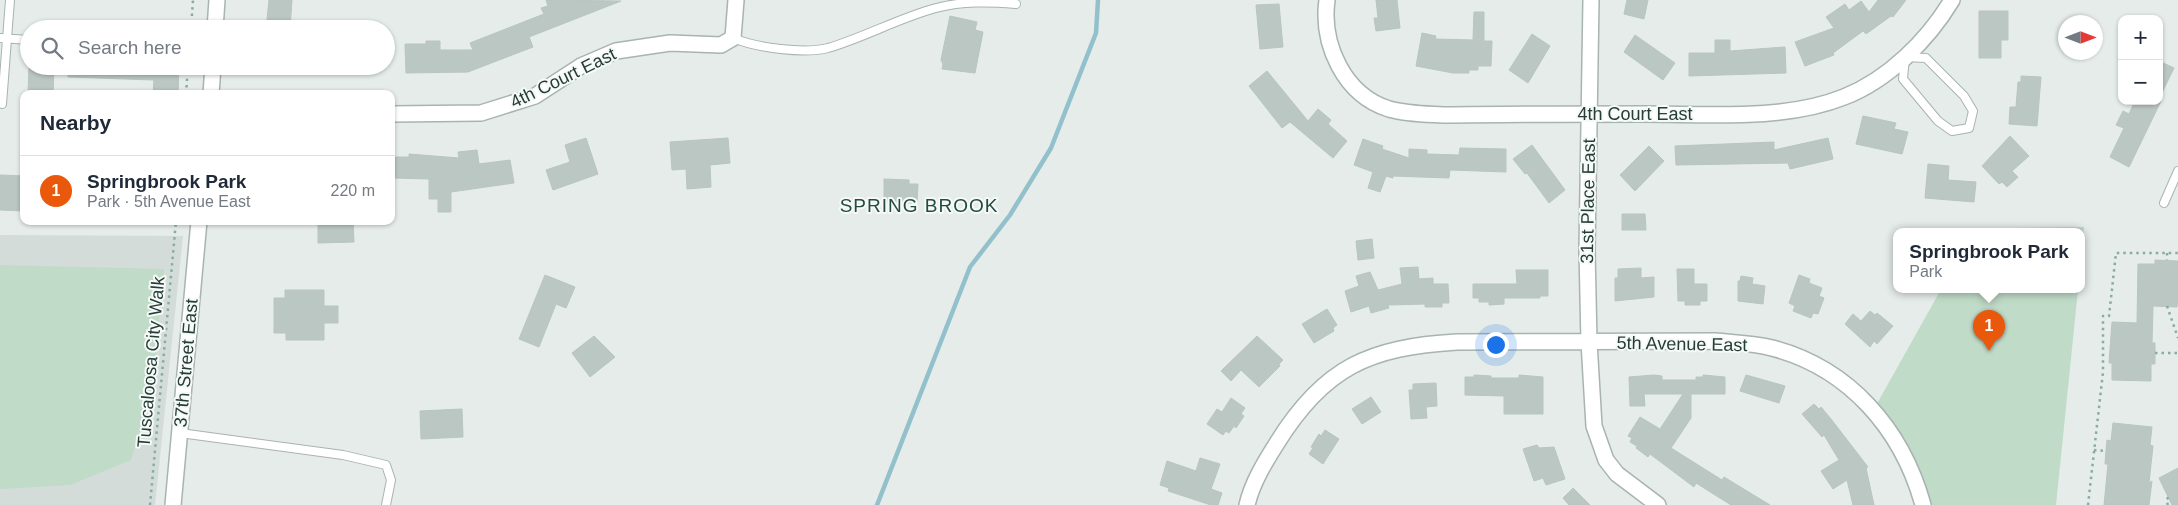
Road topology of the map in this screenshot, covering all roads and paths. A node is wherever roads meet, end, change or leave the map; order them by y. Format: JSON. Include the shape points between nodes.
{"nodes":[{"id":1,"x":10,"y":0,"type":"edge"},
{"id":2,"x":193,"y":0,"type":"edge"},
{"id":3,"x":218,"y":0,"type":"edge"},
{"id":4,"x":736,"y":0,"type":"edge"},
{"id":5,"x":1327,"y":0,"type":"edge"},
{"id":6,"x":1591,"y":0,"type":"edge"},
{"id":7,"x":1952,"y":0,"type":"edge"},
{"id":8,"x":1016,"y":4,"type":"dead end"},
{"id":9,"x":192,"y":20,"type":"edge"},
{"id":10,"x":216,"y":20,"type":"edge"},
{"id":11,"x":4,"y":38,"type":"edge"},
{"id":12,"x":733,"y":38,"type":"junction"},
{"id":13,"x":20,"y":39,"type":"edge"},
{"id":14,"x":1906,"y":57,"type":"junction"},
{"id":15,"x":187,"y":75,"type":"edge"},
{"id":16,"x":212,"y":75,"type":"edge"},
{"id":17,"x":186,"y":90,"type":"edge"},
{"id":18,"x":211,"y":90,"type":"edge"},
{"id":19,"x":2,"y":104,"type":"dead end"},
{"id":20,"x":395,"y":114,"type":"edge"},
{"id":21,"x":1589,"y":114,"type":"junction"},
{"id":22,"x":2178,"y":171,"type":"edge"},
{"id":23,"x":2164,"y":202,"type":"dead end"},
{"id":24,"x":176,"y":225,"type":"edge"},
{"id":25,"x":199,"y":225,"type":"edge"},
{"id":26,"x":2167,"y":253,"type":"junction"},
{"id":27,"x":2178,"y":253,"type":"edge"},
{"id":28,"x":2167,"y":260,"type":"dead end"},
{"id":29,"x":2167,"y":306,"type":"dead end"},
{"id":30,"x":2178,"y":338,"type":"edge"},
{"id":31,"x":1589,"y":342,"type":"junction"},
{"id":32,"x":2103,"y":352,"type":"junction"},
{"id":33,"x":2109,"y":352,"type":"dead end"},
{"id":34,"x":2155,"y":353,"type":"dead end"},
{"id":35,"x":2178,"y":353,"type":"edge"},
{"id":36,"x":180,"y":433,"type":"junction"},
{"id":37,"x":2094,"y":450,"type":"junction"},
{"id":38,"x":2106,"y":452,"type":"dead end"},
{"id":39,"x":2169,"y":497,"type":"dead end"},
{"id":40,"x":150,"y":505,"type":"edge"},
{"id":41,"x":173,"y":505,"type":"edge"},
{"id":42,"x":386,"y":505,"type":"edge"},
{"id":43,"x":1247,"y":505,"type":"edge"},
{"id":44,"x":1658,"y":505,"type":"edge"},
{"id":45,"x":1923,"y":505,"type":"edge"},
{"id":46,"x":2088,"y":505,"type":"edge"},
{"id":47,"x":2168,"y":505,"type":"edge"}],
"edges":[{"from":1,"to":11,"type":"lane"},
{"from":2,"to":9,"type":"path"},
{"from":3,"to":10,"type":"street"},
{"from":4,"to":12,"type":"street"},
{"from":5,"to":21,"type":"street","name":"4th Court East","via":[[1329,40],[1340,66],[1356,90],[1371,101],[1406,112],[1443,115]]},
{"from":6,"to":21,"type":"street","name":"31st Place East"},
{"from":7,"to":14,"type":"street","name":"4th Court East"},
{"from":8,"to":12,"type":"lane","via":[[959,3],[935,8],[826,48],[776,49],[749,45]]},
{"from":11,"to":13,"type":"lane"},
{"from":11,"to":19,"type":"lane"},
{"from":12,"to":20,"type":"street","name":"4th Court East","via":[[720,45],[652,44],[616,51],[581,66],[535,96],[481,113]]},
{"from":14,"to":14,"type":"lane","via":[[1903,79],[1938,121],[1952,131],[1969,128],[1973,112],[1964,96],[1926,58]]},
{"from":14,"to":21,"type":"street","name":"4th Court East","via":[[1862,89],[1828,103],[1792,111]]},
{"from":15,"to":17,"type":"path"},
{"from":16,"to":18,"type":"street"},
{"from":21,"to":31,"type":"street","name":"31st Place East"},
{"from":22,"to":23,"type":"lane"},
{"from":24,"to":40,"type":"path","name":"Tuscaloosa City Walk"},
{"from":25,"to":36,"type":"street","name":"37th Street East"},
{"from":26,"to":27,"type":"path"},
{"from":26,"to":28,"type":"path"},
{"from":26,"to":32,"type":"path","via":[[2116,253],[2109,316],[2103,316]]},
{"from":29,"to":30,"type":"path"},
{"from":31,"to":43,"type":"street","name":"5th Avenue East","via":[[1437,343],[1402,347],[1366,357],[1320,388],[1295,416],[1264,463]]},
{"from":31,"to":44,"type":"street","name":"31st Place East","via":[[1598,444],[1617,474]]},
{"from":31,"to":45,"type":"street","name":"5th Avenue East","via":[[1742,344],[1770,347],[1805,359],[1837,377],[1866,401],[1890,429],[1908,464]]},
{"from":32,"to":33,"type":"path"},
{"from":32,"to":37,"type":"path"},
{"from":34,"to":35,"type":"path"},
{"from":36,"to":41,"type":"street","name":"37th Street East"},
{"from":36,"to":42,"type":"lane","via":[[343,455],[386,465],[391,480]]},
{"from":37,"to":38,"type":"path"},
{"from":37,"to":46,"type":"path"},
{"from":39,"to":47,"type":"path","via":[[2166,500]]}]}
